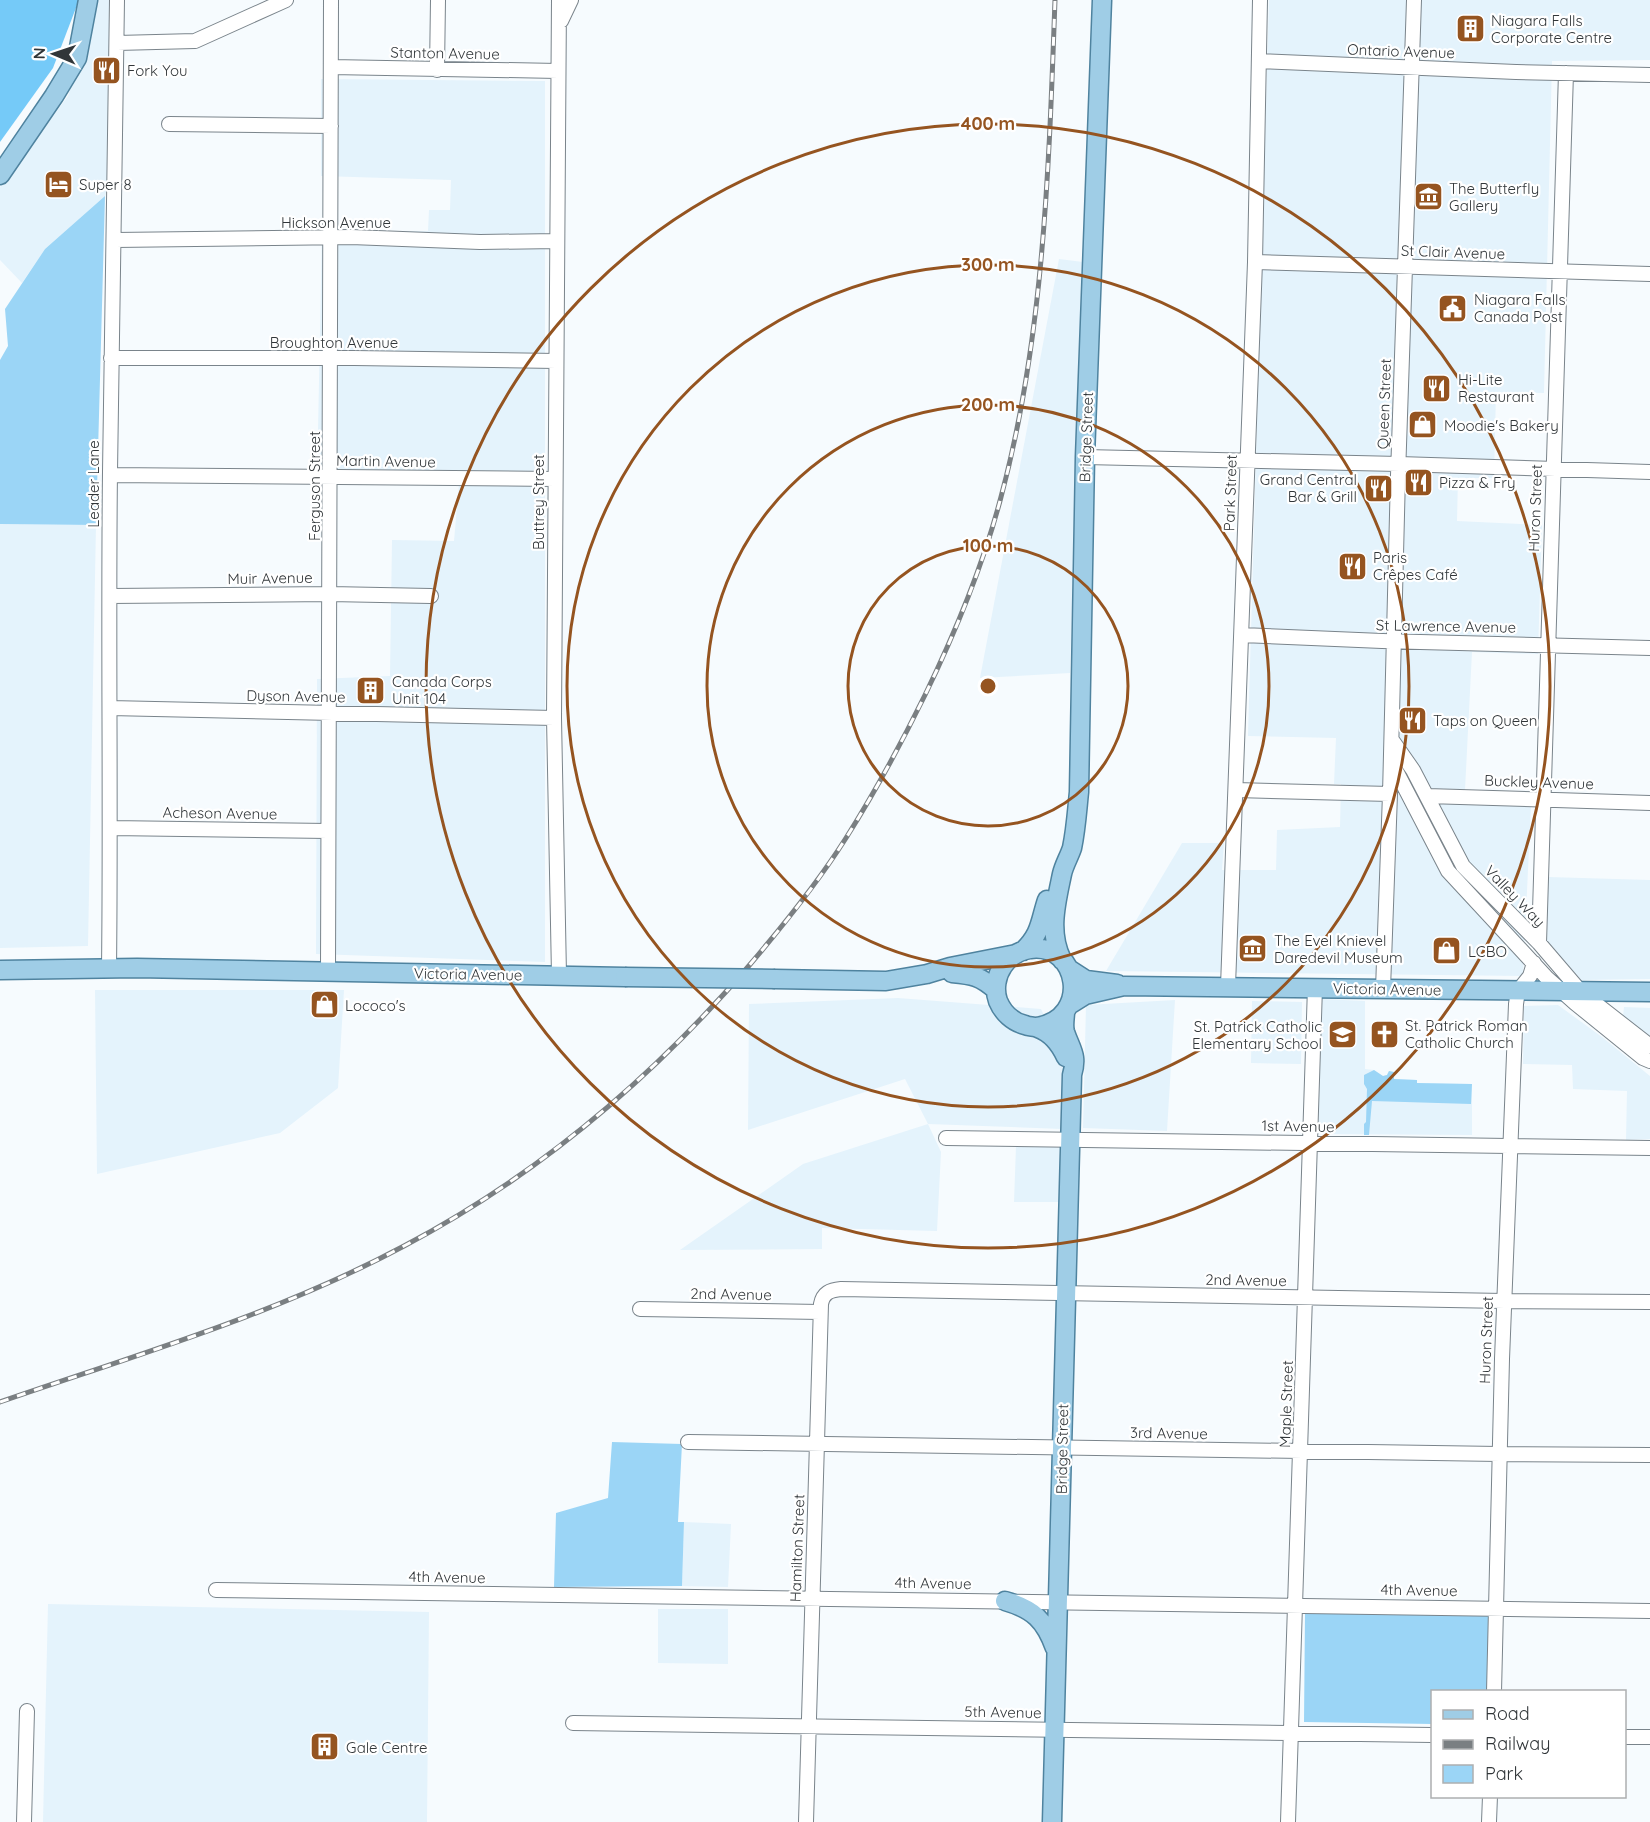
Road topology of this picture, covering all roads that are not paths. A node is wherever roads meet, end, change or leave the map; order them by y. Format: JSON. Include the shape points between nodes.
{"nodes":[{"id":1,"x":88,"y":0,"type":"edge"},
{"id":2,"x":117,"y":0,"type":"edge"},
{"id":3,"x":286,"y":0,"type":"edge"},
{"id":4,"x":331,"y":0,"type":"edge"},
{"id":5,"x":438,"y":0,"type":"edge"},
{"id":6,"x":558,"y":0,"type":"edge"},
{"id":7,"x":571,"y":0,"type":"edge"},
{"id":8,"x":1102,"y":0,"type":"edge"},
{"id":9,"x":1260,"y":0,"type":"edge"},
{"id":10,"x":1414,"y":0,"type":"edge"},
{"id":11,"x":558,"y":28,"type":"junction"},
{"id":12,"x":117,"y":44,"type":"junction"},
{"id":13,"x":1259,"y":61,"type":"junction"},
{"id":14,"x":331,"y":67,"type":"junction"},
{"id":15,"x":1411,"y":68,"type":"junction"},
{"id":16,"x":437,"y":69,"type":"junction"},
{"id":17,"x":558,"y":71,"type":"junction"},
{"id":18,"x":1566,"y":73,"type":"junction"},
{"id":19,"x":1650,"y":75,"type":"edge"},
{"id":20,"x":169,"y":124,"type":"dead end"},
{"id":21,"x":331,"y":126,"type":"junction"},
{"id":22,"x":0,"y":175,"type":"edge"},
{"id":23,"x":331,"y":239,"type":"junction"},
{"id":24,"x":115,"y":240,"type":"junction"},
{"id":25,"x":557,"y":241,"type":"junction"},
{"id":26,"x":1255,"y":262,"type":"junction"},
{"id":27,"x":1406,"y":267,"type":"junction"},
{"id":28,"x":1559,"y":271,"type":"junction"},
{"id":29,"x":1650,"y":274,"type":"edge"},
{"id":30,"x":111,"y":358,"type":"junction"},
{"id":31,"x":330,"y":358,"type":"junction"},
{"id":32,"x":556,"y":361,"type":"junction"},
{"id":33,"x":1085,"y":457,"type":"junction"},
{"id":34,"x":1247,"y":461,"type":"junction"},
{"id":35,"x":1399,"y":464,"type":"junction"},
{"id":36,"x":1553,"y":470,"type":"junction"},
{"id":37,"x":1650,"y":472,"type":"edge"},
{"id":38,"x":110,"y":475,"type":"junction"},
{"id":39,"x":331,"y":477,"type":"junction"},
{"id":40,"x":555,"y":479,"type":"junction"},
{"id":41,"x":330,"y":594,"type":"junction"},
{"id":42,"x":110,"y":596,"type":"junction"},
{"id":43,"x":430,"y":597,"type":"dead end"},
{"id":44,"x":1242,"y":635,"type":"junction"},
{"id":45,"x":1394,"y":641,"type":"junction"},
{"id":46,"x":1547,"y":645,"type":"junction"},
{"id":47,"x":1650,"y":648,"type":"edge"},
{"id":48,"x":110,"y":708,"type":"junction"},
{"id":49,"x":328,"y":712,"type":"junction"},
{"id":50,"x":554,"y":718,"type":"junction"},
{"id":51,"x":1392,"y":740,"type":"junction"},
{"id":52,"x":1391,"y":761,"type":"junction"},
{"id":53,"x":1236,"y":790,"type":"junction"},
{"id":54,"x":1390,"y":794,"type":"junction"},
{"id":55,"x":1427,"y":796,"type":"junction"},
{"id":56,"x":1544,"y":799,"type":"junction"},
{"id":57,"x":1650,"y":802,"type":"edge"},
{"id":58,"x":111,"y":828,"type":"junction"},
{"id":59,"x":328,"y":831,"type":"junction"},
{"id":60,"x":1062,"y":873,"type":"junction"},
{"id":61,"x":1539,"y":943,"type":"junction"},
{"id":62,"x":1020,"y":952,"type":"junction"},
{"id":63,"x":1534,"y":963,"type":"junction"},
{"id":64,"x":1066,"y":965,"type":"junction"},
{"id":65,"x":109,"y":968,"type":"junction"},
{"id":66,"x":0,"y":970,"type":"edge"},
{"id":67,"x":328,"y":972,"type":"junction"},
{"id":68,"x":935,"y":972,"type":"junction"},
{"id":69,"x":559,"y":975,"type":"junction"},
{"id":70,"x":1124,"y":986,"type":"junction"},
{"id":71,"x":1228,"y":986,"type":"junction"},
{"id":72,"x":1315,"y":987,"type":"junction"},
{"id":73,"x":1383,"y":989,"type":"junction"},
{"id":74,"x":996,"y":990,"type":"junction"},
{"id":75,"x":1518,"y":990,"type":"junction"},
{"id":76,"x":1560,"y":990,"type":"junction"},
{"id":77,"x":1581,"y":992,"type":"junction"},
{"id":78,"x":1650,"y":992,"type":"edge"},
{"id":79,"x":1067,"y":1008,"type":"junction"},
{"id":80,"x":1037,"y":1027,"type":"junction"},
{"id":81,"x":1650,"y":1046,"type":"edge"},
{"id":82,"x":1650,"y":1061,"type":"edge"},
{"id":83,"x":1072,"y":1076,"type":"junction"},
{"id":84,"x":946,"y":1138,"type":"dead end"},
{"id":85,"x":1071,"y":1139,"type":"junction"},
{"id":86,"x":1309,"y":1142,"type":"junction"},
{"id":87,"x":1510,"y":1145,"type":"junction"},
{"id":88,"x":1650,"y":1148,"type":"edge"},
{"id":89,"x":1066,"y":1293,"type":"junction"},
{"id":90,"x":1306,"y":1297,"type":"junction"},
{"id":91,"x":1504,"y":1301,"type":"junction"},
{"id":92,"x":1650,"y":1302,"type":"edge"},
{"id":93,"x":640,"y":1309,"type":"dead end"},
{"id":94,"x":820,"y":1312,"type":"junction"},
{"id":95,"x":688,"y":1442,"type":"dead end"},
{"id":96,"x":817,"y":1444,"type":"junction"},
{"id":97,"x":1062,"y":1447,"type":"junction"},
{"id":98,"x":1301,"y":1452,"type":"junction"},
{"id":99,"x":1499,"y":1455,"type":"junction"},
{"id":100,"x":1650,"y":1455,"type":"edge"},
{"id":101,"x":216,"y":1590,"type":"dead end"},
{"id":102,"x":812,"y":1598,"type":"junction"},
{"id":103,"x":1005,"y":1601,"type":"junction"},
{"id":104,"x":1059,"y":1601,"type":"junction"},
{"id":105,"x":1296,"y":1604,"type":"junction"},
{"id":106,"x":1497,"y":1607,"type":"junction"},
{"id":107,"x":1650,"y":1611,"type":"edge"},
{"id":108,"x":1057,"y":1656,"type":"junction"},
{"id":109,"x":1494,"y":1690,"type":"edge"},
{"id":110,"x":27,"y":1711,"type":"dead end"},
{"id":111,"x":573,"y":1723,"type":"dead end"},
{"id":112,"x":808,"y":1727,"type":"junction"},
{"id":113,"x":1055,"y":1729,"type":"junction"},
{"id":114,"x":1292,"y":1733,"type":"junction"},
{"id":115,"x":1431,"y":1735,"type":"edge"},
{"id":116,"x":1626,"y":1737,"type":"edge"},
{"id":117,"x":1650,"y":1737,"type":"edge"},
{"id":118,"x":1490,"y":1798,"type":"edge"},
{"id":119,"x":24,"y":1822,"type":"edge"},
{"id":120,"x":806,"y":1822,"type":"edge"},
{"id":121,"x":1052,"y":1822,"type":"edge"},
{"id":122,"x":1288,"y":1822,"type":"edge"},
{"id":123,"x":1489,"y":1822,"type":"edge"}],
"edges":[{"from":1,"to":22,"type":"main road","via":[[77,58]]},
{"from":2,"to":12,"type":"street","name":"Leader Lane"},
{"from":3,"to":12,"type":"street","via":[[195,41]]},
{"from":4,"to":14,"type":"street","name":"Ferguson Street"},
{"from":5,"to":16,"type":"street"},
{"from":6,"to":11,"type":"street","name":"Buttrey Street"},
{"from":7,"to":11,"type":"street","name":"Buttrey Street"},
{"from":8,"to":33,"type":"main road","name":"Bridge Street"},
{"from":9,"to":13,"type":"street","name":"Park Street"},
{"from":10,"to":15,"type":"street","name":"Queen Street"},
{"from":11,"to":17,"type":"street","name":"Buttrey Street"},
{"from":12,"to":24,"type":"street","name":"Leader Lane"},
{"from":13,"to":15,"type":"street","name":"Ontario Avenue"},
{"from":13,"to":26,"type":"street","name":"Park Street"},
{"from":14,"to":16,"type":"street","name":"Stanton Avenue"},
{"from":14,"to":21,"type":"street","name":"Ferguson Street"},
{"from":15,"to":18,"type":"street","name":"Ontario Avenue"},
{"from":15,"to":27,"type":"street","name":"Queen Street"},
{"from":16,"to":17,"type":"street","name":"Stanton Avenue"},
{"from":17,"to":25,"type":"street","name":"Buttrey Street"},
{"from":18,"to":19,"type":"street","name":"Ontario Avenue"},
{"from":18,"to":28,"type":"street","name":"Huron Street"},
{"from":20,"to":21,"type":"street"},
{"from":21,"to":23,"type":"street","name":"Ferguson Street"},
{"from":23,"to":24,"type":"street","name":"Hickson Avenue"},
{"from":23,"to":25,"type":"street","name":"Hickson Avenue"},
{"from":23,"to":31,"type":"street","name":"Ferguson Street"},
{"from":24,"to":30,"type":"street","name":"Leader Lane"},
{"from":25,"to":32,"type":"street","name":"Buttrey Street"},
{"from":26,"to":27,"type":"street","name":"St Clair Avenue"},
{"from":26,"to":34,"type":"street","name":"Park Street"},
{"from":27,"to":28,"type":"street","name":"St Clair Avenue"},
{"from":27,"to":35,"type":"street","name":"Queen Street"},
{"from":28,"to":29,"type":"street","name":"St Clair Avenue"},
{"from":28,"to":36,"type":"street","name":"Huron Street"},
{"from":30,"to":31,"type":"street","name":"Broughton Avenue"},
{"from":30,"to":38,"type":"street","name":"Leader Lane"},
{"from":31,"to":32,"type":"street","name":"Broughton Avenue"},
{"from":31,"to":39,"type":"street","name":"Ferguson Street"},
{"from":32,"to":40,"type":"street","name":"Buttrey Street"},
{"from":33,"to":34,"type":"street"},
{"from":33,"to":60,"type":"main road","name":"Bridge Street","via":[[1079,792],[1071,851]]},
{"from":34,"to":35,"type":"street"},
{"from":34,"to":44,"type":"street","name":"Park Street"},
{"from":35,"to":36,"type":"street"},
{"from":35,"to":45,"type":"street","name":"Queen Street"},
{"from":36,"to":37,"type":"street"},
{"from":36,"to":46,"type":"street","name":"Huron Street"},
{"from":38,"to":39,"type":"street","name":"Martin Avenue"},
{"from":38,"to":42,"type":"street","name":"Leader Lane"},
{"from":39,"to":40,"type":"street","name":"Martin Avenue"},
{"from":39,"to":41,"type":"street","name":"Ferguson Street"},
{"from":40,"to":50,"type":"street","name":"Buttrey Street"},
{"from":41,"to":42,"type":"street","name":"Muir Avenue"},
{"from":41,"to":43,"type":"street","name":"Muir Avenue"},
{"from":41,"to":49,"type":"street","name":"Ferguson Street"},
{"from":42,"to":48,"type":"street","name":"Leader Lane"},
{"from":44,"to":45,"type":"street","name":"St Lawrence Avenue"},
{"from":44,"to":53,"type":"street","name":"Park Street"},
{"from":45,"to":46,"type":"street","name":"St Lawrence Avenue"},
{"from":45,"to":51,"type":"street","name":"Queen Street"},
{"from":46,"to":47,"type":"street","name":"St Lawrence Avenue"},
{"from":46,"to":56,"type":"street","name":"Huron Street"},
{"from":48,"to":49,"type":"street","name":"Dyson Avenue"},
{"from":48,"to":58,"type":"street","name":"Leader Lane"},
{"from":49,"to":50,"type":"street","name":"Dyson Avenue"},
{"from":49,"to":59,"type":"street","name":"Ferguson Street"},
{"from":50,"to":69,"type":"street","name":"Buttrey Street"},
{"from":51,"to":52,"type":"street","name":"Queen Street"},
{"from":51,"to":55,"type":"street","name":"Valley Way"},
{"from":52,"to":54,"type":"street","name":"Queen Street"},
{"from":52,"to":63,"type":"street","name":"Valley Way","via":[[1448,871]]},
{"from":53,"to":54,"type":"street"},
{"from":53,"to":71,"type":"street","name":"Park Street"},
{"from":54,"to":73,"type":"street","name":"Queen Street"},
{"from":55,"to":56,"type":"street","name":"Buckley Avenue"},
{"from":55,"to":61,"type":"street","name":"Valley Way","via":[[1463,866]]},
{"from":56,"to":57,"type":"street","name":"Buckley Avenue"},
{"from":56,"to":61,"type":"street","name":"Huron Street"},
{"from":58,"to":59,"type":"street","name":"Acheson Avenue"},
{"from":58,"to":65,"type":"street","name":"Leader Lane"},
{"from":59,"to":67,"type":"street","name":"Ferguson Street"},
{"from":60,"to":62,"type":"main road","name":"Bridge Street","via":[[1050,891],[1038,933]]},
{"from":60,"to":64,"type":"main road","name":"Bridge Street","via":[[1054,927],[1059,953]]},
{"from":61,"to":77,"type":"street","name":"Valley Way"},
{"from":62,"to":64,"type":"main road","via":[[1044,950]]},
{"from":62,"to":68,"type":"main road","name":"Victoria Avenue"},
{"from":62,"to":74,"type":"main road","via":[[1001,969]]},
{"from":63,"to":75,"type":"street","via":[[1526,984]]},
{"from":63,"to":76,"type":"street","name":"Valley Way"},
{"from":64,"to":70,"type":"main road","name":"Victoria Avenue","via":[[1086,980]]},
{"from":64,"to":79,"type":"main road","via":[[1074,987]]},
{"from":65,"to":66,"type":"main road","name":"Victoria Avenue"},
{"from":65,"to":67,"type":"main road","name":"Victoria Avenue"},
{"from":67,"to":69,"type":"main road","name":"Victoria Avenue"},
{"from":68,"to":69,"type":"main road","name":"Victoria Avenue","bridge":true,"via":[[886,981]]},
{"from":68,"to":74,"type":"main road","name":"Victoria Avenue","via":[[976,976]]},
{"from":70,"to":71,"type":"main road","name":"Victoria Avenue"},
{"from":70,"to":79,"type":"main road","name":"Victoria Avenue","via":[[1085,995]]},
{"from":71,"to":72,"type":"main road","name":"Victoria Avenue"},
{"from":72,"to":73,"type":"main road","name":"Victoria Avenue"},
{"from":72,"to":86,"type":"street","name":"Maple Street"},
{"from":73,"to":75,"type":"main road","name":"Victoria Avenue"},
{"from":74,"to":80,"type":"main road","via":[[1004,1012],[1014,1021]]},
{"from":75,"to":76,"type":"main road","name":"Victoria Avenue"},
{"from":75,"to":87,"type":"street","name":"Huron Street"},
{"from":76,"to":77,"type":"main road","name":"Victoria Avenue"},
{"from":76,"to":82,"type":"street","name":"Valley Way"},
{"from":77,"to":78,"type":"main road","name":"Victoria Avenue"},
{"from":77,"to":81,"type":"street","name":"Valley Way"},
{"from":79,"to":80,"type":"main road","via":[[1053,1022]]},
{"from":79,"to":83,"type":"main road","name":"Bridge Street","via":[[1065,1031],[1075,1056]]},
{"from":80,"to":83,"type":"main road","name":"Bridge Street","via":[[1060,1044]]},
{"from":83,"to":85,"type":"main road","name":"Bridge Street"},
{"from":84,"to":85,"type":"street","name":"1st Avenue"},
{"from":85,"to":86,"type":"street","name":"1st Avenue"},
{"from":85,"to":89,"type":"main road","name":"Bridge Street"},
{"from":86,"to":87,"type":"street","name":"1st Avenue"},
{"from":86,"to":90,"type":"street","name":"Maple Street"},
{"from":87,"to":88,"type":"street","name":"1st Avenue"},
{"from":87,"to":91,"type":"street","name":"Huron Street"},
{"from":89,"to":90,"type":"street","name":"2nd Avenue"},
{"from":89,"to":94,"type":"street","name":"2nd Avenue","via":[[841,1289],[823,1296]]},
{"from":89,"to":97,"type":"main road","name":"Bridge Street"},
{"from":90,"to":91,"type":"street","name":"2nd Avenue"},
{"from":90,"to":98,"type":"street","name":"Maple Street"},
{"from":91,"to":92,"type":"street","name":"2nd Avenue"},
{"from":91,"to":99,"type":"street","name":"Huron Street"},
{"from":93,"to":94,"type":"street","name":"2nd Avenue"},
{"from":94,"to":96,"type":"street","name":"Hamilton Street"},
{"from":95,"to":96,"type":"street","name":"3rd Avenue"},
{"from":96,"to":97,"type":"street","name":"3rd Avenue"},
{"from":96,"to":102,"type":"street","name":"Hamilton Street"},
{"from":97,"to":98,"type":"street","name":"3rd Avenue"},
{"from":97,"to":104,"type":"main road","name":"Bridge Street"},
{"from":98,"to":99,"type":"street","name":"3rd Avenue"},
{"from":98,"to":105,"type":"street","name":"Maple Street"},
{"from":99,"to":100,"type":"street","name":"3rd Avenue"},
{"from":99,"to":106,"type":"street","name":"Huron Street"},
{"from":101,"to":102,"type":"street","name":"4th Avenue"},
{"from":102,"to":103,"type":"street","name":"4th Avenue"},
{"from":102,"to":112,"type":"street","name":"Hamilton Street"},
{"from":103,"to":104,"type":"street","name":"4th Avenue"},
{"from":103,"to":108,"type":"main road","via":[[1026,1607],[1040,1620]]},
{"from":104,"to":105,"type":"street","name":"4th Avenue"},
{"from":104,"to":108,"type":"main road","name":"Bridge Street"},
{"from":105,"to":106,"type":"street","name":"4th Avenue"},
{"from":105,"to":114,"type":"street","name":"Maple Street"},
{"from":106,"to":107,"type":"street","name":"4th Avenue"},
{"from":106,"to":109,"type":"street","name":"Huron Street"},
{"from":108,"to":113,"type":"main road","name":"Bridge Street"},
{"from":110,"to":119,"type":"street"},
{"from":111,"to":112,"type":"street","name":"5th Avenue"},
{"from":112,"to":113,"type":"street","name":"5th Avenue"},
{"from":112,"to":120,"type":"street","name":"Hamilton Street"},
{"from":113,"to":114,"type":"street","name":"5th Avenue"},
{"from":113,"to":121,"type":"main road","name":"Bridge Street"},
{"from":114,"to":115,"type":"street","name":"5th Avenue"},
{"from":114,"to":122,"type":"street","name":"Maple Street"},
{"from":116,"to":117,"type":"street"},
{"from":118,"to":123,"type":"street"}]}
